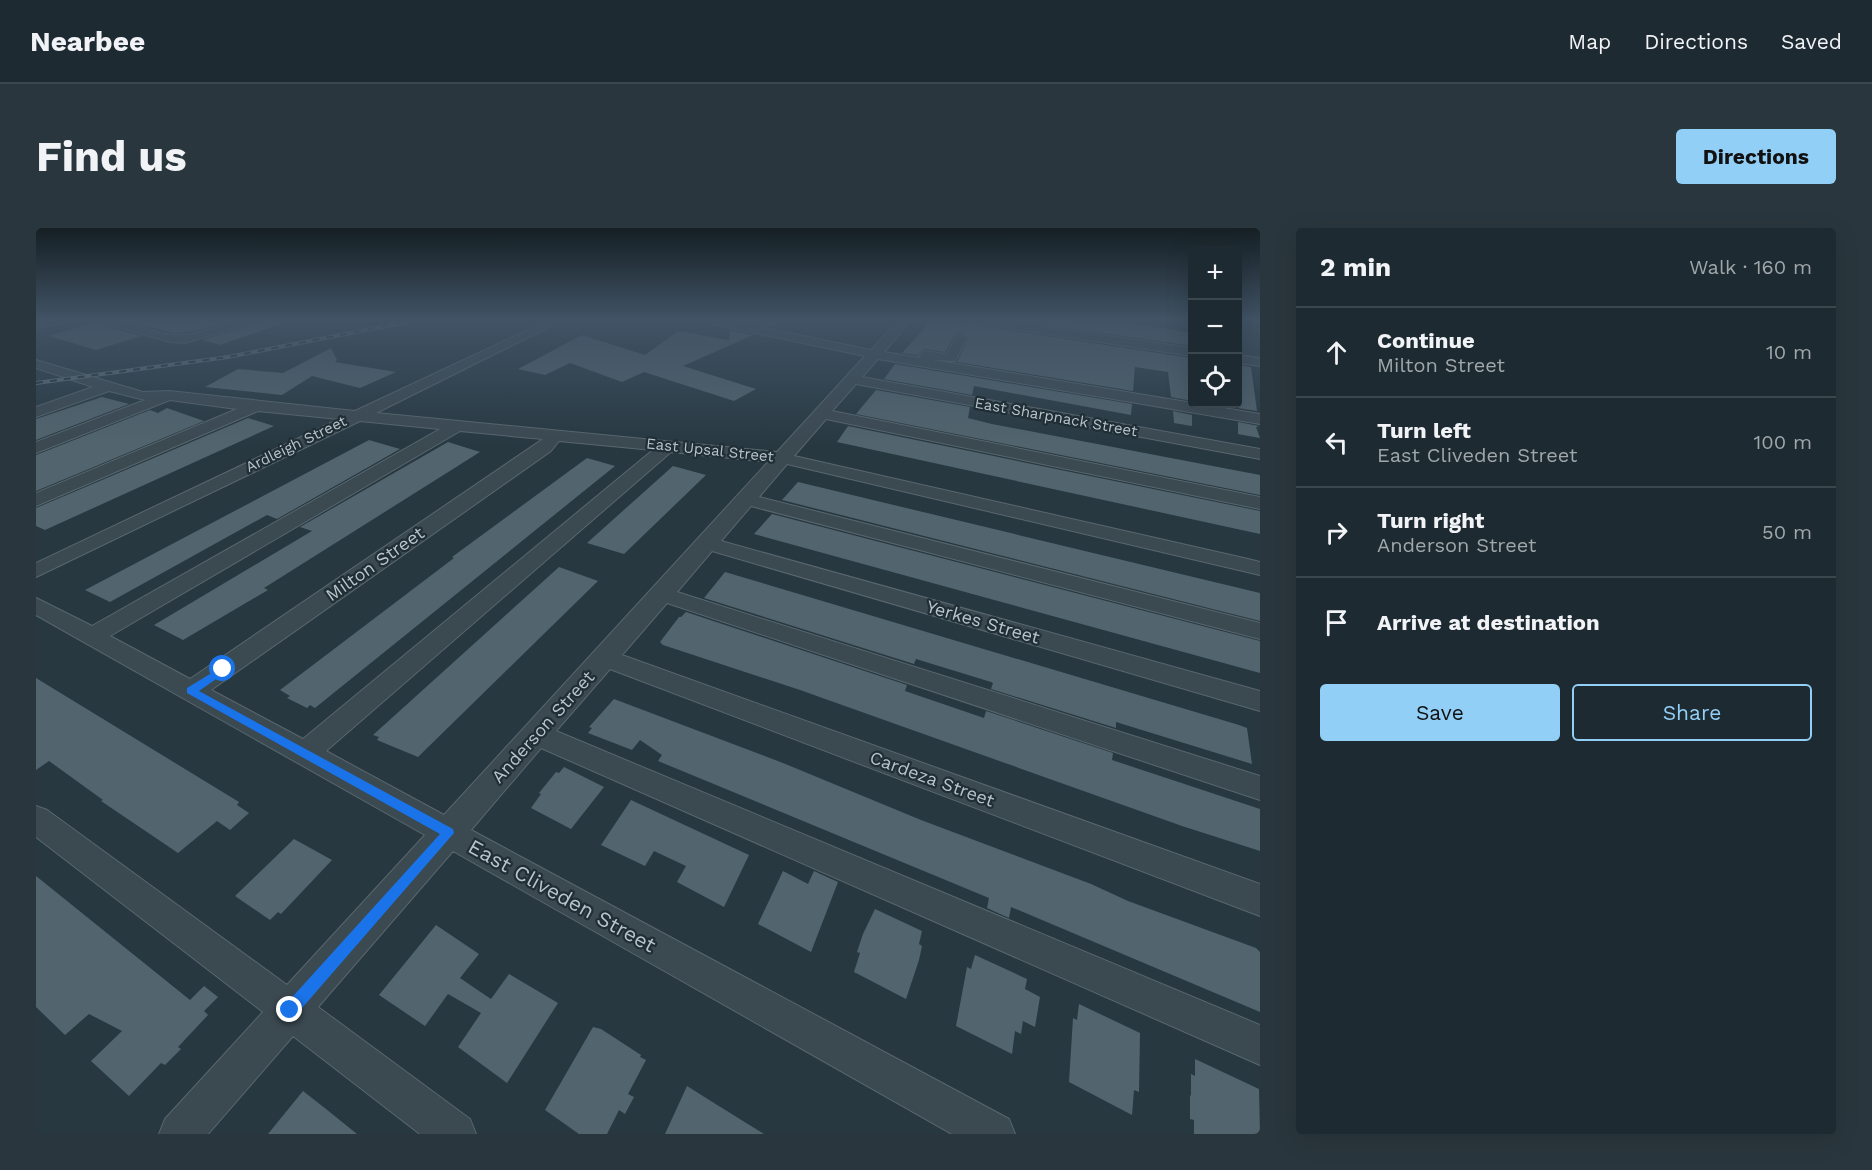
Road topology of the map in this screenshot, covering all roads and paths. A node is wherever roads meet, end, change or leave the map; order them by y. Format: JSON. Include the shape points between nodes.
{"nodes":[{"id":1,"x":65,"y":362,"type":"edge"},
{"id":2,"x":468,"y":362,"type":"edge"},
{"id":3,"x":867,"y":362,"type":"edge"},
{"id":4,"x":951,"y":362,"type":"edge"},
{"id":5,"x":36,"y":364,"type":"edge"},
{"id":6,"x":852,"y":379,"type":"junction"},
{"id":7,"x":108,"y":387,"type":"junction"},
{"id":8,"x":169,"y":396,"type":"junction"},
{"id":9,"x":255,"y":406,"type":"junction"},
{"id":10,"x":36,"y":412,"type":"edge"},
{"id":11,"x":822,"y":414,"type":"junction"},
{"id":12,"x":354,"y":416,"type":"junction"},
{"id":13,"x":1260,"y":419,"type":"edge"},
{"id":14,"x":457,"y":426,"type":"junction"},
{"id":15,"x":555,"y":435,"type":"junction"},
{"id":16,"x":668,"y":446,"type":"junction"},
{"id":17,"x":36,"y":448,"type":"edge"},
{"id":18,"x":1260,"y":454,"type":"edge"},
{"id":19,"x":782,"y":458,"type":"junction"},
{"id":20,"x":746,"y":499,"type":"junction"},
{"id":21,"x":36,"y":500,"type":"edge"},
{"id":22,"x":1260,"y":502,"type":"edge"},
{"id":23,"x":706,"y":543,"type":"junction"},
{"id":24,"x":1254,"y":565,"type":"edge"},
{"id":25,"x":36,"y":571,"type":"edge"},
{"id":26,"x":661,"y":594,"type":"junction"},
{"id":27,"x":36,"y":605,"type":"edge"},
{"id":28,"x":1260,"y":631,"type":"edge"},
{"id":29,"x":92,"y":636,"type":"junction"},
{"id":30,"x":604,"y":657,"type":"junction"},
{"id":31,"x":191,"y":691,"type":"junction"},
{"id":32,"x":1260,"y":701,"type":"edge"},
{"id":33,"x":536,"y":734,"type":"junction"},
{"id":34,"x":305,"y":753,"type":"junction"},
{"id":35,"x":1260,"y":788,"type":"edge"},
{"id":36,"x":36,"y":819,"type":"edge"},
{"id":37,"x":448,"y":833,"type":"junction"},
{"id":38,"x":1260,"y":900,"type":"edge"},
{"id":39,"x":290,"y":1010,"type":"junction"},
{"id":40,"x":1260,"y":1045,"type":"edge"},
{"id":41,"x":180,"y":1134,"type":"edge"},
{"id":42,"x":455,"y":1134,"type":"edge"},
{"id":43,"x":994,"y":1134,"type":"edge"}],
"edges":[{"from":1,"to":8,"type":"street","name":"East Upsal Street","via":[[158,389]]},
{"from":2,"to":12,"type":"street","name":"Ardleigh Street"},
{"from":3,"to":6,"type":"street","name":"Anderson Street"},
{"from":4,"to":13,"type":"street"},
{"from":5,"to":7,"type":"street","name":"East Upsal Street"},
{"from":6,"to":11,"type":"street","name":"Anderson Street"},
{"from":6,"to":18,"type":"street","name":"East Sharpnack Street"},
{"from":7,"to":8,"type":"street","name":"East Upsal Street","via":[[143,396]]},
{"from":7,"to":10,"type":"street"},
{"from":8,"to":9,"type":"street","name":"East Upsal Street"},
{"from":8,"to":17,"type":"street"},
{"from":9,"to":12,"type":"street","name":"East Upsal Street"},
{"from":9,"to":21,"type":"street"},
{"from":11,"to":19,"type":"street","name":"Anderson Street"},
{"from":11,"to":22,"type":"street"},
{"from":12,"to":14,"type":"street","name":"East Upsal Street"},
{"from":12,"to":25,"type":"street","name":"Ardleigh Street"},
{"from":14,"to":15,"type":"street","name":"East Upsal Street"},
{"from":14,"to":29,"type":"street"},
{"from":15,"to":16,"type":"street","name":"East Upsal Street"},
{"from":15,"to":31,"type":"street","name":"Milton Street","via":[[545,447]]},
{"from":16,"to":19,"type":"street","name":"East Upsal Street"},
{"from":16,"to":34,"type":"street"},
{"from":19,"to":20,"type":"street","name":"Anderson Street"},
{"from":19,"to":24,"type":"street","name":"East Upsal Street"},
{"from":20,"to":23,"type":"street","name":"Anderson Street"},
{"from":20,"to":28,"type":"street"},
{"from":23,"to":26,"type":"street","name":"Anderson Street"},
{"from":23,"to":32,"type":"street","name":"Yerkes Street"},
{"from":26,"to":30,"type":"street","name":"Anderson Street"},
{"from":26,"to":35,"type":"street"},
{"from":27,"to":29,"type":"street","name":"East Cliveden Street"},
{"from":29,"to":31,"type":"street","name":"East Cliveden Street"},
{"from":30,"to":33,"type":"street","name":"Anderson Street"},
{"from":30,"to":38,"type":"street","name":"Cardeza Street"},
{"from":31,"to":34,"type":"street","name":"East Cliveden Street"},
{"from":33,"to":37,"type":"street","name":"Anderson Street"},
{"from":33,"to":40,"type":"street"},
{"from":34,"to":37,"type":"street","name":"East Cliveden Street"},
{"from":36,"to":39,"type":"street"},
{"from":37,"to":39,"type":"street","name":"Anderson Street"},
{"from":37,"to":43,"type":"street","name":"East Cliveden Street"},
{"from":39,"to":41,"type":"street","name":"Anderson Street"},
{"from":39,"to":42,"type":"street"}]}
